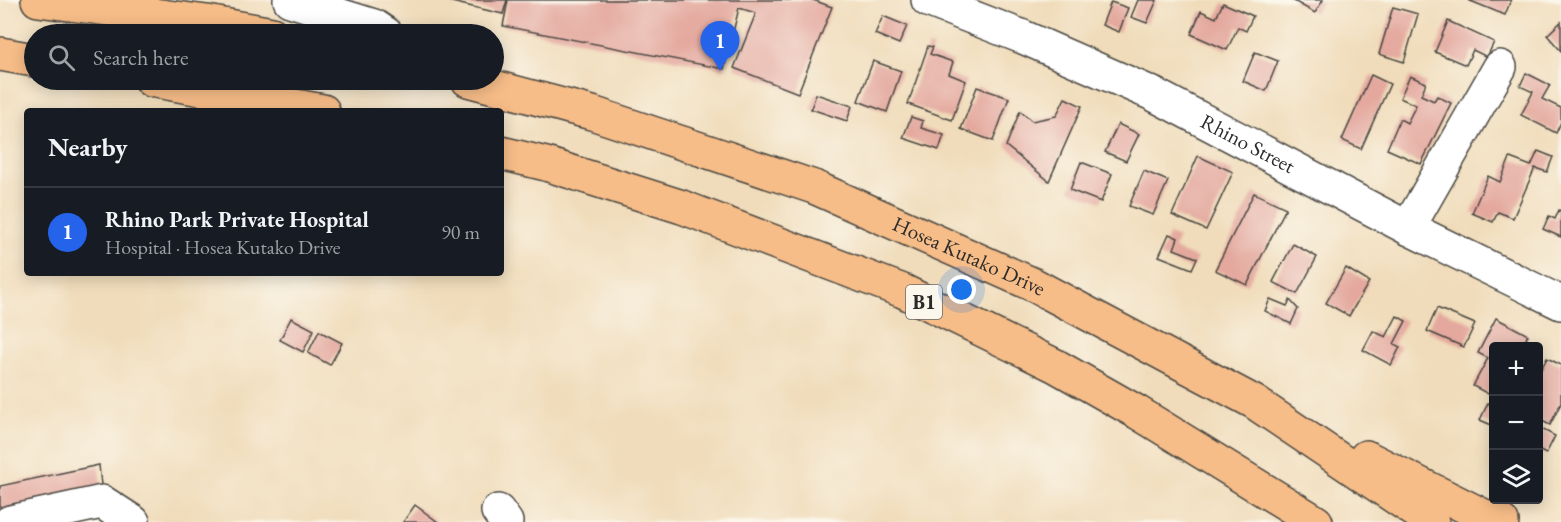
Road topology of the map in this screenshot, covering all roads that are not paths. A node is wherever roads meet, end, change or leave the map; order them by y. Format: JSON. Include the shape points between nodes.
{"nodes":[{"id":1,"x":38,"y":0,"type":"edge"},
{"id":2,"x":290,"y":0,"type":"edge"},
{"id":3,"x":928,"y":0,"type":"edge"},
{"id":4,"x":218,"y":24,"type":"edge"},
{"id":5,"x":368,"y":24,"type":"edge"},
{"id":6,"x":0,"y":54,"type":"edge"},
{"id":7,"x":24,"y":58,"type":"edge"},
{"id":8,"x":1500,"y":67,"type":"dead end"},
{"id":9,"x":206,"y":90,"type":"edge"},
{"id":10,"x":504,"y":90,"type":"edge"},
{"id":11,"x":306,"y":108,"type":"edge"},
{"id":12,"x":504,"y":154,"type":"edge"},
{"id":13,"x":1408,"y":228,"type":"junction"},
{"id":14,"x":1561,"y":303,"type":"edge"},
{"id":15,"x":1254,"y":402,"type":"junction"},
{"id":16,"x":10,"y":522,"type":"edge"},
{"id":17,"x":133,"y":522,"type":"edge"},
{"id":18,"x":1316,"y":522,"type":"edge"},
{"id":19,"x":1432,"y":522,"type":"edge"},
{"id":20,"x":1502,"y":522,"type":"edge"}],
"edges":[{"from":1,"to":4,"type":"main road"},
{"from":2,"to":5,"type":"street"},
{"from":3,"to":13,"type":"street","name":"Rhino Street","via":[[1153,94]]},
{"from":6,"to":7,"type":"main road"},
{"from":8,"to":13,"type":"street"},
{"from":9,"to":11,"type":"main road"},
{"from":10,"to":15,"type":"main road","name":"Hosea Kutako Drive","via":[[592,113],[814,187],[1034,285]]},
{"from":12,"to":18,"type":"main road","number":"B1","via":[[682,207],[903,291],[1056,366]]},
{"from":13,"to":14,"type":"street","name":"Rhino Street"},
{"from":15,"to":19,"type":"main road","name":"Hosea Kutako Drive"},
{"from":15,"to":20,"type":"main road"},
{"from":16,"to":17,"type":"street","via":[[102,502]]}]}
